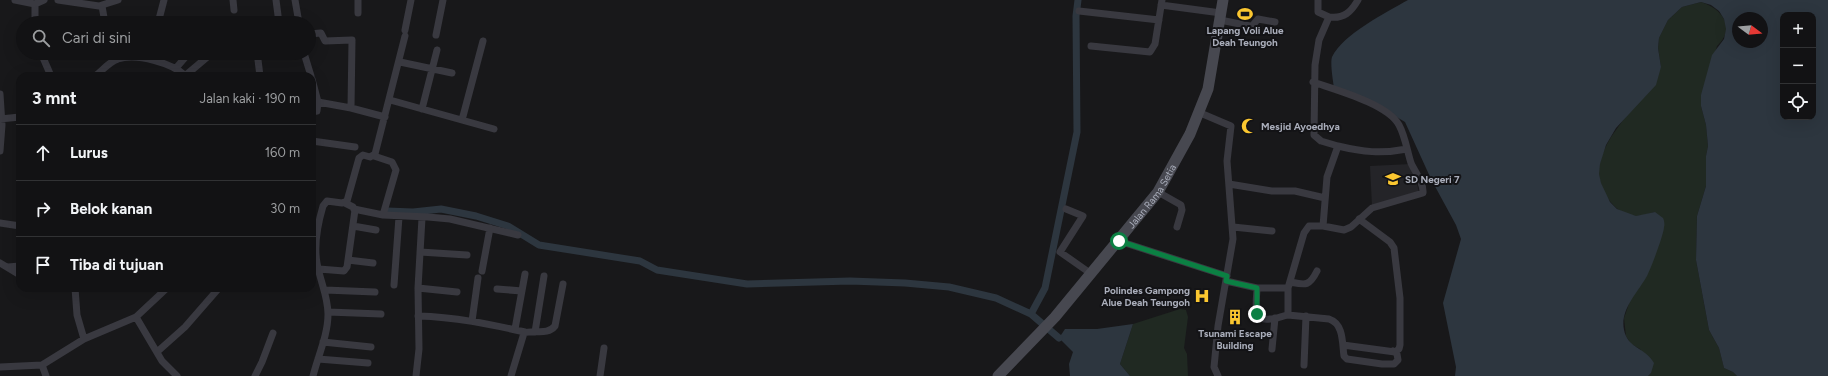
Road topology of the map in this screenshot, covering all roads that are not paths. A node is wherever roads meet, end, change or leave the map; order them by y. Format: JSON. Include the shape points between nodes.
{"nodes":[{"id":1,"x":15,"y":0,"type":"edge"},
{"id":2,"x":44,"y":0,"type":"edge"},
{"id":3,"x":58,"y":0,"type":"edge"},
{"id":4,"x":115,"y":0,"type":"edge"},
{"id":5,"x":164,"y":0,"type":"edge"},
{"id":6,"x":233,"y":0,"type":"edge"},
{"id":7,"x":276,"y":0,"type":"edge"},
{"id":8,"x":295,"y":0,"type":"edge"},
{"id":9,"x":358,"y":0,"type":"edge"},
{"id":10,"x":411,"y":0,"type":"edge"},
{"id":11,"x":443,"y":0,"type":"edge"},
{"id":12,"x":1223,"y":0,"type":"edge"},
{"id":13,"x":1318,"y":0,"type":"edge"},
{"id":14,"x":1358,"y":0,"type":"edge"},
{"id":15,"x":1162,"y":3,"type":"edge"},
{"id":16,"x":35,"y":4,"type":"junction"},
{"id":17,"x":102,"y":6,"type":"junction"},
{"id":18,"x":234,"y":10,"type":"dead end"},
{"id":19,"x":1079,"y":11,"type":"dead end"},
{"id":20,"x":358,"y":13,"type":"dead end"},
{"id":21,"x":35,"y":16,"type":"edge"},
{"id":22,"x":104,"y":16,"type":"edge"},
{"id":23,"x":160,"y":16,"type":"edge"},
{"id":24,"x":278,"y":16,"type":"edge"},
{"id":25,"x":298,"y":16,"type":"edge"},
{"id":26,"x":1221,"y":16,"type":"junction"},
{"id":27,"x":1329,"y":17,"type":"junction"},
{"id":28,"x":1159,"y":20,"type":"junction"},
{"id":29,"x":1275,"y":22,"type":"dead end"},
{"id":30,"x":316,"y":33,"type":"edge"},
{"id":31,"x":436,"y":35,"type":"dead end"},
{"id":32,"x":483,"y":41,"type":"dead end"},
{"id":33,"x":1091,"y":46,"type":"dead end"},
{"id":34,"x":437,"y":50,"type":"dead end"},
{"id":35,"x":44,"y":60,"type":"edge"},
{"id":36,"x":113,"y":60,"type":"edge"},
{"id":37,"x":158,"y":60,"type":"edge"},
{"id":38,"x":183,"y":60,"type":"edge"},
{"id":39,"x":204,"y":60,"type":"edge"},
{"id":40,"x":258,"y":60,"type":"dead end"},
{"id":41,"x":306,"y":60,"type":"edge"},
{"id":42,"x":400,"y":62,"type":"junction"},
{"id":43,"x":176,"y":68,"type":"junction"},
{"id":44,"x":433,"y":69,"type":"junction"},
{"id":45,"x":49,"y":72,"type":"edge"},
{"id":46,"x":99,"y":72,"type":"edge"},
{"id":47,"x":181,"y":72,"type":"edge"},
{"id":48,"x":191,"y":72,"type":"edge"},
{"id":49,"x":260,"y":72,"type":"edge"},
{"id":50,"x":310,"y":72,"type":"edge"},
{"id":51,"x":452,"y":73,"type":"dead end"},
{"id":52,"x":1313,"y":82,"type":"junction"},
{"id":53,"x":0,"y":94,"type":"edge"},
{"id":54,"x":316,"y":94,"type":"edge"},
{"id":55,"x":390,"y":100,"type":"junction"},
{"id":56,"x":318,"y":102,"type":"junction"},
{"id":57,"x":351,"y":108,"type":"junction"},
{"id":58,"x":422,"y":109,"type":"junction"},
{"id":59,"x":316,"y":111,"type":"edge"},
{"id":60,"x":1198,"y":112,"type":"junction"},
{"id":61,"x":16,"y":117,"type":"edge"},
{"id":62,"x":385,"y":117,"type":"junction"},
{"id":63,"x":1,"y":119,"type":"edge"},
{"id":64,"x":462,"y":120,"type":"junction"},
{"id":65,"x":494,"y":129,"type":"dead end"},
{"id":66,"x":316,"y":141,"type":"edge"},
{"id":67,"x":1338,"y":146,"type":"junction"},
{"id":68,"x":355,"y":147,"type":"dead end"},
{"id":69,"x":1407,"y":149,"type":"junction"},
{"id":70,"x":0,"y":151,"type":"edge"},
{"id":71,"x":374,"y":156,"type":"junction"},
{"id":72,"x":1229,"y":184,"type":"junction"},
{"id":73,"x":1158,"y":192,"type":"junction"},
{"id":74,"x":1324,"y":198,"type":"junction"},
{"id":75,"x":345,"y":203,"type":"junction"},
{"id":76,"x":354,"y":209,"type":"junction"},
{"id":77,"x":1066,"y":210,"type":"dead end"},
{"id":78,"x":383,"y":215,"type":"junction"},
{"id":79,"x":400,"y":217,"type":"junction"},
{"id":80,"x":422,"y":218,"type":"junction"},
{"id":81,"x":1359,"y":220,"type":"junction"},
{"id":82,"x":0,"y":223,"type":"edge"},
{"id":83,"x":16,"y":225,"type":"edge"},
{"id":84,"x":353,"y":226,"type":"junction"},
{"id":85,"x":1323,"y":226,"type":"junction"},
{"id":86,"x":1177,"y":227,"type":"dead end"},
{"id":87,"x":1233,"y":227,"type":"junction"},
{"id":88,"x":490,"y":228,"type":"junction"},
{"id":89,"x":376,"y":230,"type":"dead end"},
{"id":90,"x":1272,"y":231,"type":"dead end"},
{"id":91,"x":518,"y":235,"type":"dead end"},
{"id":92,"x":1119,"y":241,"type":"junction"},
{"id":93,"x":420,"y":252,"type":"junction"},
{"id":94,"x":467,"y":256,"type":"dead end"},
{"id":95,"x":348,"y":260,"type":"junction"},
{"id":96,"x":0,"y":263,"type":"edge"},
{"id":97,"x":372,"y":263,"type":"dead end"},
{"id":98,"x":16,"y":266,"type":"edge"},
{"id":99,"x":8,"y":267,"type":"junction"},
{"id":100,"x":319,"y":269,"type":"junction"},
{"id":101,"x":1317,"y":271,"type":"dead end"},
{"id":102,"x":16,"y":272,"type":"edge"},
{"id":103,"x":1090,"y":273,"type":"junction"},
{"id":104,"x":525,"y":274,"type":"dead end"},
{"id":105,"x":544,"y":276,"type":"dead end"},
{"id":106,"x":1227,"y":278,"type":"junction"},
{"id":107,"x":563,"y":284,"type":"dead end"},
{"id":108,"x":394,"y":285,"type":"dead end"},
{"id":109,"x":1289,"y":285,"type":"junction"},
{"id":110,"x":418,"y":288,"type":"junction"},
{"id":111,"x":1257,"y":288,"type":"junction"},
{"id":112,"x":497,"y":289,"type":"dead end"},
{"id":113,"x":325,"y":290,"type":"junction"},
{"id":114,"x":522,"y":291,"type":"junction"},
{"id":115,"x":75,"y":292,"type":"edge"},
{"id":116,"x":163,"y":292,"type":"edge"},
{"id":117,"x":216,"y":292,"type":"edge"},
{"id":118,"x":375,"y":292,"type":"dead end"},
{"id":119,"x":457,"y":292,"type":"dead end"},
{"id":120,"x":328,"y":312,"type":"junction"},
{"id":121,"x":381,"y":314,"type":"dead end"},
{"id":122,"x":1288,"y":315,"type":"junction"},
{"id":123,"x":418,"y":316,"type":"junction"},
{"id":124,"x":1306,"y":316,"type":"junction"},
{"id":125,"x":136,"y":317,"type":"junction"},
{"id":126,"x":1275,"y":318,"type":"junction"},
{"id":127,"x":472,"y":321,"type":"junction"},
{"id":128,"x":515,"y":330,"type":"junction"},
{"id":129,"x":525,"y":332,"type":"junction"},
{"id":130,"x":535,"y":332,"type":"junction"},
{"id":131,"x":273,"y":333,"type":"dead end"},
{"id":132,"x":84,"y":339,"type":"junction"},
{"id":133,"x":323,"y":342,"type":"junction"},
{"id":134,"x":1343,"y":345,"type":"junction"},
{"id":135,"x":371,"y":347,"type":"dead end"},
{"id":136,"x":604,"y":348,"type":"dead end"},
{"id":137,"x":1272,"y":349,"type":"dead end"},
{"id":138,"x":157,"y":352,"type":"junction"},
{"id":139,"x":1393,"y":352,"type":"junction"},
{"id":140,"x":318,"y":358,"type":"junction"},
{"id":141,"x":368,"y":363,"type":"dead end"},
{"id":142,"x":1304,"y":364,"type":"dead end"},
{"id":143,"x":42,"y":365,"type":"junction"},
{"id":144,"x":0,"y":367,"type":"edge"},
{"id":145,"x":1000,"y":375,"type":"edge"},
{"id":146,"x":46,"y":376,"type":"edge"},
{"id":147,"x":177,"y":376,"type":"edge"},
{"id":148,"x":255,"y":376,"type":"edge"},
{"id":149,"x":312,"y":376,"type":"edge"},
{"id":150,"x":416,"y":376,"type":"edge"},
{"id":151,"x":511,"y":376,"type":"edge"},
{"id":152,"x":600,"y":376,"type":"edge"},
{"id":153,"x":1218,"y":376,"type":"edge"}],
"edges":[{"from":1,"to":16,"type":"street"},
{"from":2,"to":16,"type":"street"},
{"from":3,"to":17,"type":"street"},
{"from":4,"to":17,"type":"street"},
{"from":5,"to":23,"type":"street"},
{"from":6,"to":18,"type":"street"},
{"from":7,"to":24,"type":"street"},
{"from":8,"to":25,"type":"street"},
{"from":9,"to":20,"type":"street"},
{"from":10,"to":42,"type":"street"},
{"from":11,"to":31,"type":"street"},
{"from":12,"to":26,"type":"street","name":"Jalan Rama Setia"},
{"from":13,"to":27,"type":"street","via":[[1317,11]]},
{"from":14,"to":27,"type":"street","via":[[1345,15]]},
{"from":15,"to":26,"type":"street"},
{"from":15,"to":28,"type":"street"},
{"from":16,"to":21,"type":"street"},
{"from":17,"to":22,"type":"street"},
{"from":19,"to":28,"type":"street"},
{"from":26,"to":29,"type":"street","via":[[1250,26],[1258,19]]},
{"from":26,"to":60,"type":"street","name":"Jalan Rama Setia","via":[[1208,89]]},
{"from":27,"to":52,"type":"street","via":[[1319,40]]},
{"from":28,"to":33,"type":"street","via":[[1155,44],[1150,52]]},
{"from":30,"to":57,"type":"street","via":[[321,33],[325,41],[352,40]]},
{"from":32,"to":64,"type":"street"},
{"from":34,"to":44,"type":"street"},
{"from":35,"to":45,"type":"street"},
{"from":36,"to":46,"type":"street"},
{"from":37,"to":43,"type":"street"},
{"from":38,"to":43,"type":"street"},
{"from":39,"to":48,"type":"street"},
{"from":40,"to":49,"type":"street"},
{"from":41,"to":50,"type":"street"},
{"from":42,"to":44,"type":"street"},
{"from":42,"to":55,"type":"street"},
{"from":43,"to":47,"type":"street"},
{"from":44,"to":51,"type":"street"},
{"from":44,"to":58,"type":"street"},
{"from":52,"to":67,"type":"street","via":[[1314,134],[1321,141]]},
{"from":52,"to":69,"type":"street","via":[[1369,102],[1388,113],[1399,125]]},
{"from":53,"to":63,"type":"street"},
{"from":54,"to":56,"type":"street"},
{"from":55,"to":58,"type":"street"},
{"from":55,"to":62,"type":"street"},
{"from":56,"to":57,"type":"street"},
{"from":56,"to":59,"type":"street"},
{"from":57,"to":62,"type":"street"},
{"from":58,"to":64,"type":"street"},
{"from":60,"to":72,"type":"street","via":[[1231,126],[1227,161]]},
{"from":60,"to":73,"type":"street","name":"Jalan Rama Setia","via":[[1190,134]]},
{"from":61,"to":63,"type":"street"},
{"from":62,"to":71,"type":"street"},
{"from":63,"to":70,"type":"street"},
{"from":64,"to":65,"type":"street"},
{"from":66,"to":68,"type":"street"},
{"from":67,"to":69,"type":"street","via":[[1378,153]]},
{"from":67,"to":74,"type":"street","via":[[1327,177]]},
{"from":69,"to":81,"type":"street","via":[[1422,185],[1423,194],[1372,208]]},
{"from":71,"to":75,"type":"street","via":[[363,155],[359,158],[349,197]]},
{"from":71,"to":78,"type":"street","via":[[392,162],[396,170]]},
{"from":72,"to":74,"type":"street","via":[[1272,191],[1295,191]]},
{"from":72,"to":87,"type":"street"},
{"from":73,"to":86,"type":"street","via":[[1181,205]]},
{"from":73,"to":92,"type":"street","name":"Jalan Rama Setia"},
{"from":74,"to":85,"type":"street"},
{"from":75,"to":76,"type":"street"},
{"from":75,"to":100,"type":"street","via":[[326,201],[323,206],[316,254]]},
{"from":76,"to":78,"type":"street"},
{"from":76,"to":84,"type":"street"},
{"from":77,"to":103,"type":"street","via":[[1083,216],[1060,252]]},
{"from":78,"to":79,"type":"street"},
{"from":79,"to":80,"type":"street"},
{"from":79,"to":108,"type":"street"},
{"from":80,"to":88,"type":"street","via":[[450,219]]},
{"from":80,"to":93,"type":"street"},
{"from":81,"to":85,"type":"street","via":[[1344,230]]},
{"from":81,"to":139,"type":"street","via":[[1390,242],[1394,248],[1400,306],[1400,345]]},
{"from":82,"to":83,"type":"street"},
{"from":84,"to":89,"type":"street"},
{"from":84,"to":95,"type":"street"},
{"from":85,"to":109,"type":"street","via":[[1312,225],[1306,229]]},
{"from":87,"to":90,"type":"street"},
{"from":87,"to":106,"type":"street"},
{"from":88,"to":91,"type":"street"},
{"from":88,"to":127,"type":"street"},
{"from":92,"to":103,"type":"street","name":"Jalan Rama Setia"},
{"from":92,"to":106,"type":"street"},
{"from":93,"to":94,"type":"street"},
{"from":93,"to":110,"type":"street"},
{"from":95,"to":97,"type":"street"},
{"from":95,"to":100,"type":"street","via":[[344,271]]},
{"from":96,"to":99,"type":"street"},
{"from":98,"to":99,"type":"street"},
{"from":99,"to":102,"type":"street"},
{"from":100,"to":113,"type":"street"},
{"from":101,"to":109,"type":"street","via":[[1308,284]]},
{"from":103,"to":145,"type":"street","name":"Jalan Rama Setia","via":[[1055,317]]},
{"from":104,"to":114,"type":"street"},
{"from":105,"to":130,"type":"street"},
{"from":106,"to":111,"type":"street"},
{"from":106,"to":153,"type":"street","via":[[1214,367]]},
{"from":107,"to":130,"type":"street","via":[[555,326],[550,330]]},
{"from":109,"to":111,"type":"street"},
{"from":109,"to":122,"type":"street"},
{"from":110,"to":119,"type":"street"},
{"from":110,"to":123,"type":"street"},
{"from":111,"to":126,"type":"street","via":[[1258,316],[1266,319]]},
{"from":112,"to":114,"type":"street"},
{"from":113,"to":118,"type":"street"},
{"from":113,"to":120,"type":"street"},
{"from":114,"to":128,"type":"street"},
{"from":115,"to":132,"type":"street","via":[[77,315]]},
{"from":116,"to":125,"type":"street"},
{"from":117,"to":138,"type":"street","via":[[185,327]]},
{"from":120,"to":121,"type":"street"},
{"from":120,"to":133,"type":"street","via":[[328,325]]},
{"from":122,"to":124,"type":"street"},
{"from":122,"to":126,"type":"street"},
{"from":123,"to":127,"type":"street"},
{"from":123,"to":150,"type":"street","via":[[419,349]]},
{"from":124,"to":134,"type":"street","via":[[1335,322],[1340,328]]},
{"from":124,"to":142,"type":"street"},
{"from":125,"to":132,"type":"street"},
{"from":125,"to":138,"type":"street"},
{"from":126,"to":137,"type":"street"},
{"from":127,"to":128,"type":"street"},
{"from":128,"to":129,"type":"street"},
{"from":129,"to":130,"type":"street"},
{"from":129,"to":151,"type":"street"},
{"from":131,"to":148,"type":"street"},
{"from":132,"to":143,"type":"street"},
{"from":133,"to":135,"type":"street"},
{"from":133,"to":140,"type":"street"},
{"from":134,"to":139,"type":"street"},
{"from":134,"to":139,"type":"street","via":[[1344,356],[1347,359],[1382,364],[1394,364],[1398,360],[1397,354]]},
{"from":136,"to":152,"type":"street"},
{"from":138,"to":147,"type":"street"},
{"from":140,"to":141,"type":"street"},
{"from":140,"to":149,"type":"street"},
{"from":143,"to":144,"type":"street"},
{"from":143,"to":146,"type":"street"}]}
